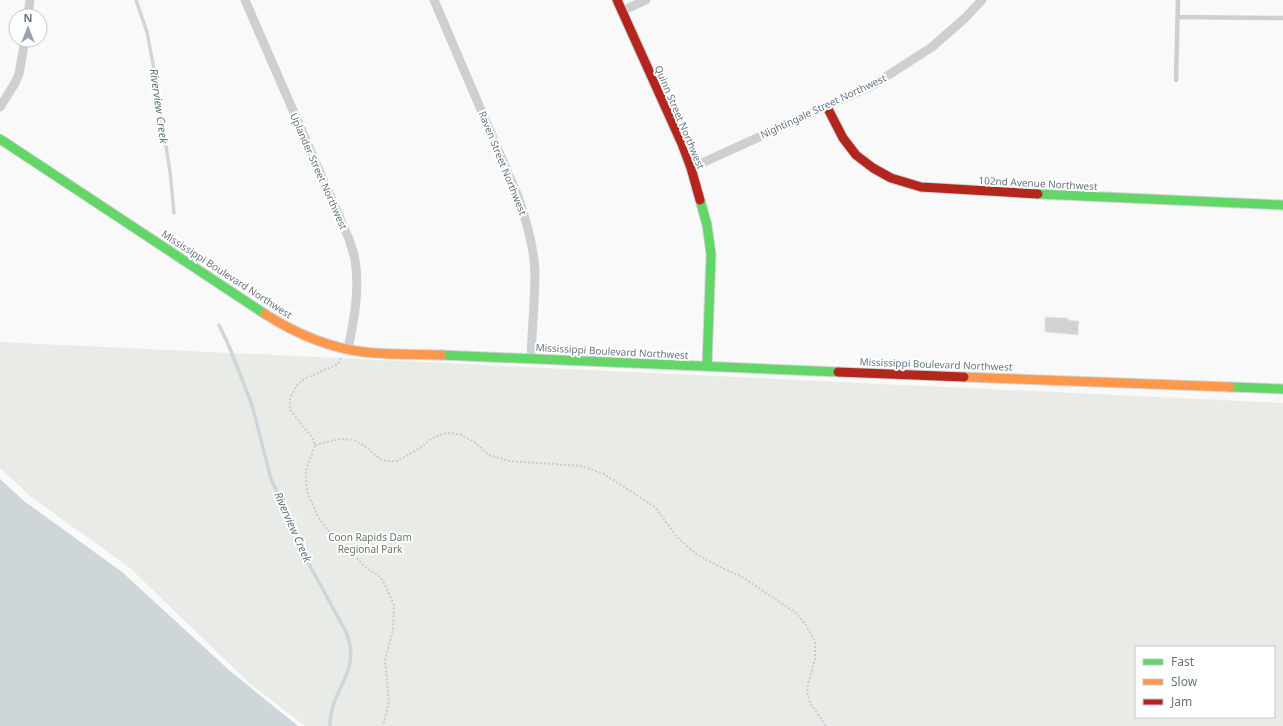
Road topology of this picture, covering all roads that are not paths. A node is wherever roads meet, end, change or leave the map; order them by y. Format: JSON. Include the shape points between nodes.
{"nodes":[{"id":1,"x":245,"y":0,"type":"edge"},
{"id":2,"x":434,"y":0,"type":"edge"},
{"id":3,"x":617,"y":0,"type":"edge"},
{"id":4,"x":646,"y":0,"type":"edge"},
{"id":5,"x":982,"y":0,"type":"edge"},
{"id":6,"x":1178,"y":0,"type":"edge"},
{"id":7,"x":622,"y":11,"type":"junction"},
{"id":8,"x":1178,"y":17,"type":"junction"},
{"id":9,"x":1283,"y":18,"type":"edge"},
{"id":10,"x":24,"y":48,"type":"edge"},
{"id":11,"x":1176,"y":80,"type":"dead end"},
{"id":12,"x":0,"y":107,"type":"edge"},
{"id":13,"x":827,"y":107,"type":"junction"},
{"id":14,"x":0,"y":139,"type":"edge"},
{"id":15,"x":691,"y":168,"type":"junction"},
{"id":16,"x":1283,"y":205,"type":"edge"},
{"id":17,"x":348,"y":349,"type":"junction"},
{"id":18,"x":531,"y":358,"type":"junction"},
{"id":19,"x":707,"y":366,"type":"junction"},
{"id":20,"x":1283,"y":389,"type":"edge"}],
"edges":[{"from":1,"to":17,"type":"street","name":"Uplander Street Northwest","via":[[350,239],[357,288],[353,329]]},
{"from":2,"to":18,"type":"street","name":"Raven Street Northwest","via":[[517,194],[526,221],[535,272]]},
{"from":3,"to":7,"type":"street","name":"Quinn Street Northwest"},
{"from":4,"to":7,"type":"street"},
{"from":5,"to":13,"type":"street","name":"Nightingale Street Northwest","via":[[932,46],[873,85]]},
{"from":6,"to":8,"type":"lane"},
{"from":7,"to":15,"type":"street","name":"Quinn Street Northwest"},
{"from":8,"to":9,"type":"lane"},
{"from":8,"to":11,"type":"lane"},
{"from":10,"to":12,"type":"street","via":[[19,74]]},
{"from":13,"to":15,"type":"street","name":"Nightingale Street Northwest"},
{"from":13,"to":16,"type":"street","name":"102nd Avenue Northwest","via":[[846,142],[858,157],[897,181],[921,187]]},
{"from":14,"to":17,"type":"street","name":"Mississippi Boulevard Northwest","via":[[281,324],[320,342]]},
{"from":15,"to":19,"type":"street","name":"Quinn Street Northwest","via":[[707,225],[711,254]]},
{"from":17,"to":18,"type":"street","name":"Mississippi Boulevard Northwest","via":[[364,352]]},
{"from":18,"to":19,"type":"street","name":"Mississippi Boulevard Northwest"},
{"from":19,"to":20,"type":"street","name":"Mississippi Boulevard Northwest"}]}
